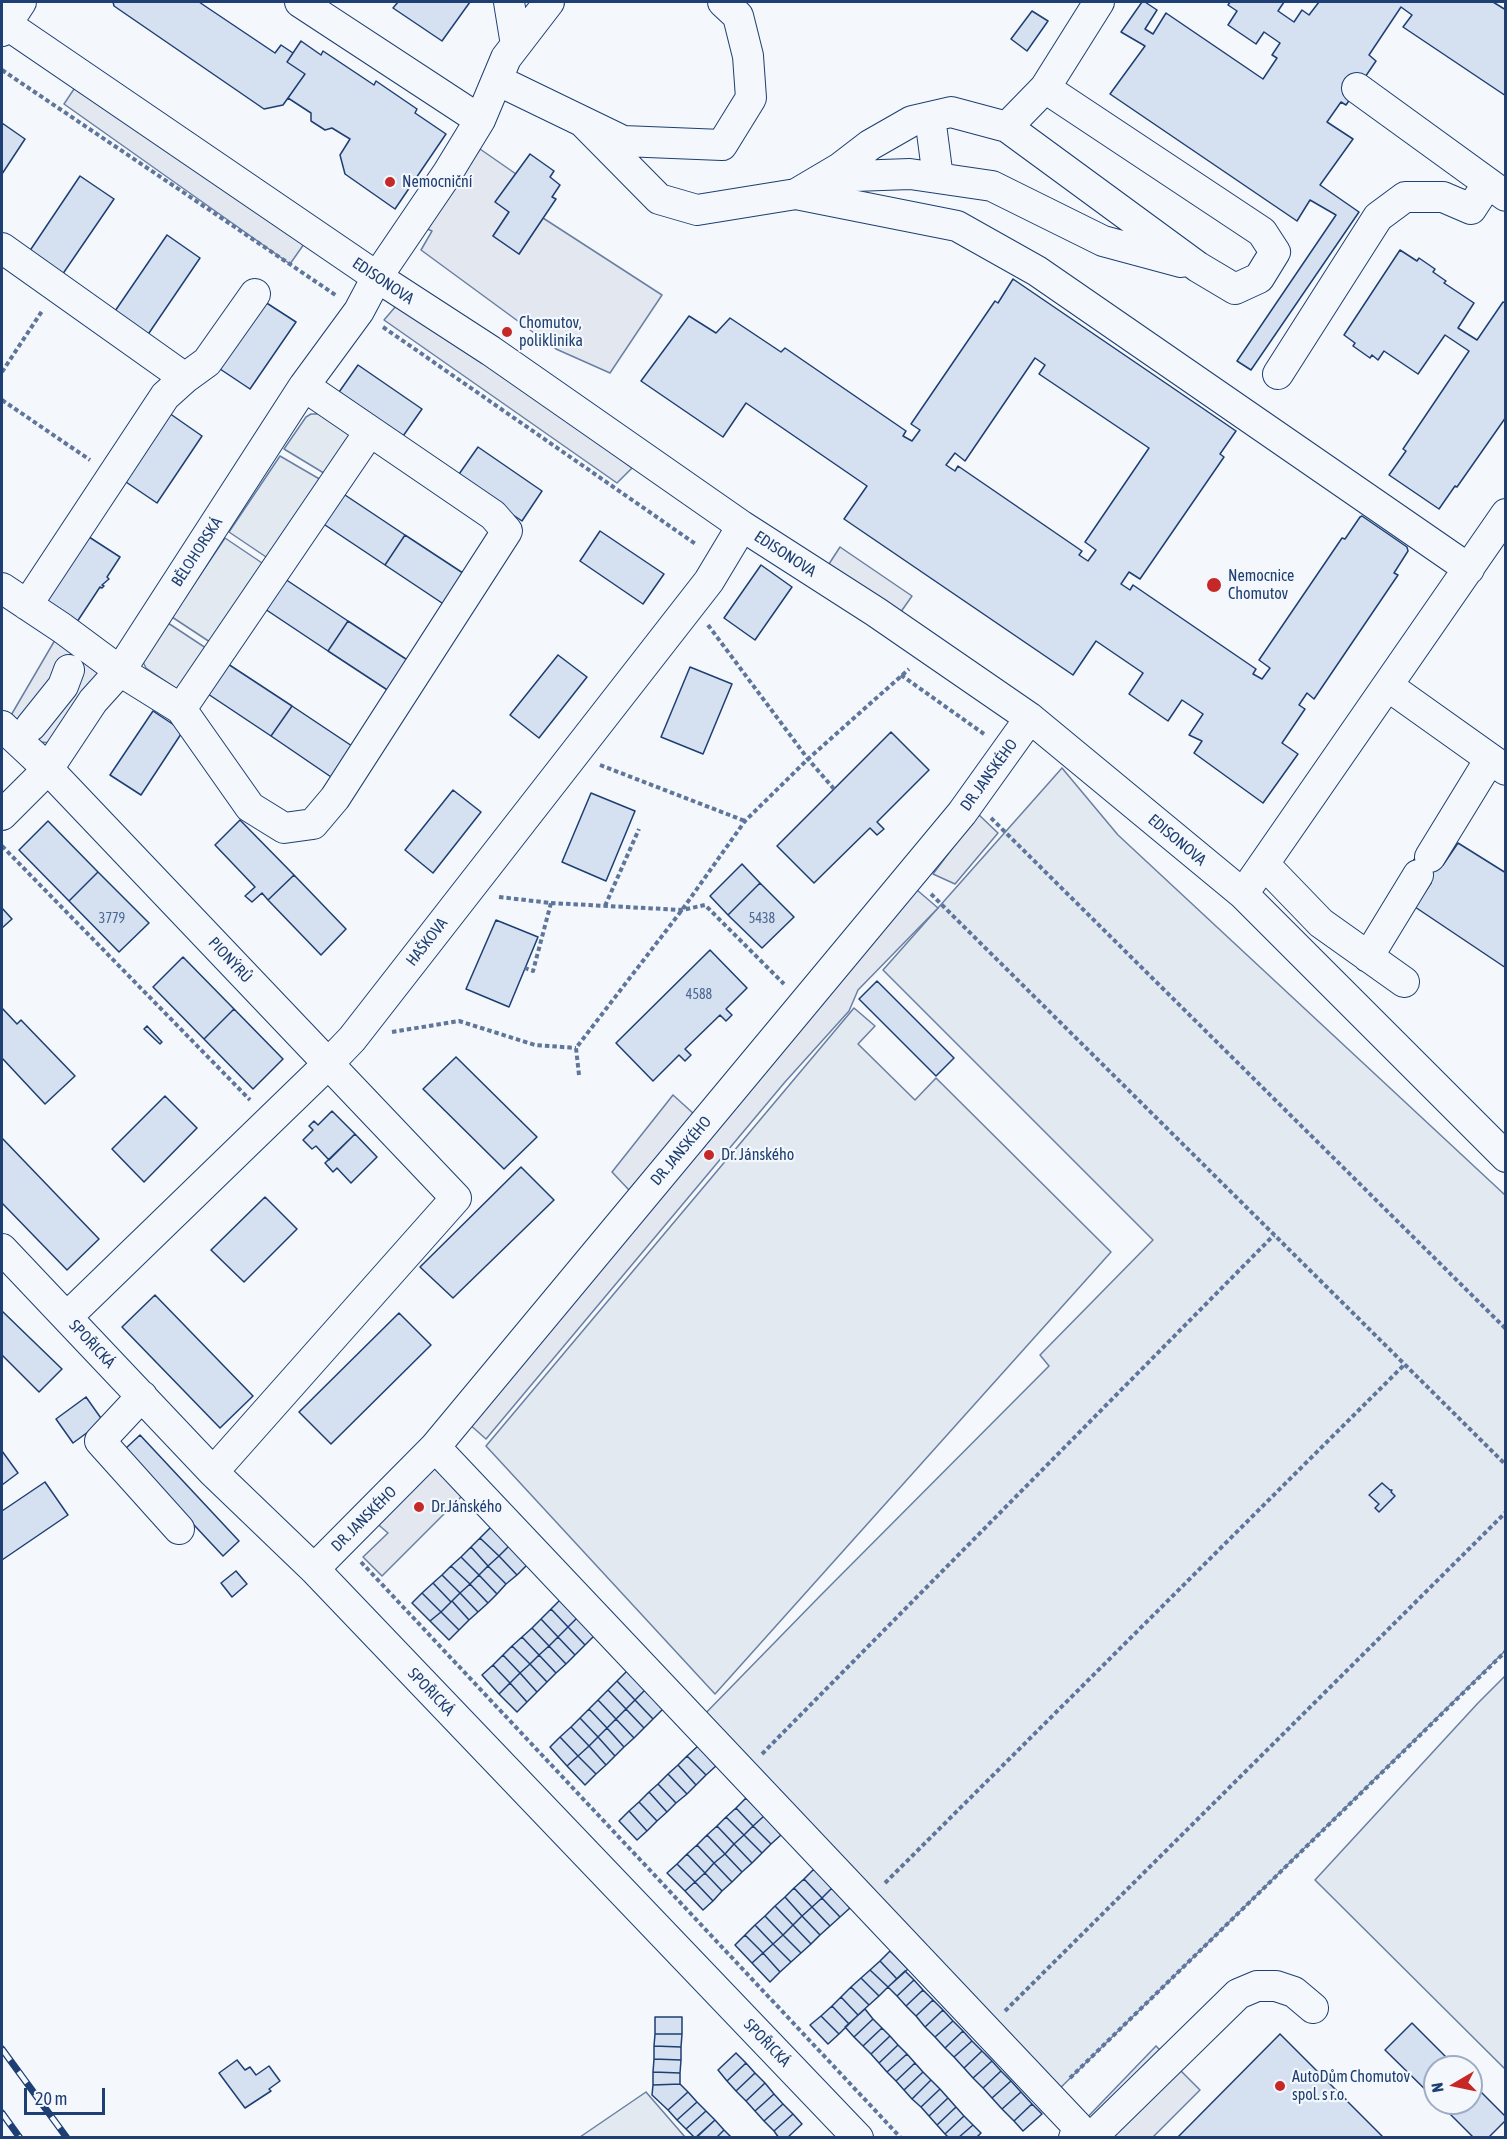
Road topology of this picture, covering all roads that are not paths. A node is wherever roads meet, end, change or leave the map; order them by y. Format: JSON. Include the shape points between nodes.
{"nodes":[{"id":1,"x":300,"y":2,"type":"edge"},
{"id":2,"x":509,"y":2,"type":"edge"},
{"id":3,"x":549,"y":2,"type":"edge"},
{"id":4,"x":723,"y":2,"type":"edge"},
{"id":5,"x":1099,"y":2,"type":"edge"},
{"id":6,"x":10,"y":19,"type":"edge"},
{"id":7,"x":516,"y":45,"type":"junction"},
{"id":8,"x":497,"y":80,"type":"junction"},
{"id":9,"x":1045,"y":88,"type":"junction"},
{"id":10,"x":1357,"y":88,"type":"dead end"},
{"id":11,"x":930,"y":117,"type":"junction"},
{"id":12,"x":480,"y":120,"type":"junction"},
{"id":13,"x":583,"y":122,"type":"junction"},
{"id":14,"x":1007,"y":127,"type":"junction"},
{"id":15,"x":938,"y":178,"type":"junction"},
{"id":16,"x":1497,"y":189,"type":"edge"},
{"id":17,"x":796,"y":194,"type":"junction"},
{"id":18,"x":2,"y":248,"type":"edge"},
{"id":19,"x":1198,"y":267,"type":"junction"},
{"id":20,"x":377,"y":277,"type":"junction"},
{"id":21,"x":255,"y":294,"type":"dead end"},
{"id":22,"x":1278,"y":374,"type":"dead end"},
{"id":23,"x":185,"y":378,"type":"junction"},
{"id":24,"x":304,"y":386,"type":"junction"},
{"id":25,"x":370,"y":431,"type":"junction"},
{"id":26,"x":1506,"y":514,"type":"edge"},
{"id":27,"x":742,"y":526,"type":"junction"},
{"id":28,"x":1469,"y":569,"type":"junction"},
{"id":29,"x":2,"y":588,"type":"edge"},
{"id":30,"x":27,"y":605,"type":"junction"},
{"id":31,"x":120,"y":671,"type":"junction"},
{"id":32,"x":1388,"y":686,"type":"junction"},
{"id":33,"x":90,"y":706,"type":"junction"},
{"id":34,"x":181,"y":709,"type":"junction"},
{"id":35,"x":1030,"y":718,"type":"junction"},
{"id":36,"x":2,"y":726,"type":"edge"},
{"id":37,"x":31,"y":726,"type":"dead end"},
{"id":38,"x":1498,"y":765,"type":"edge"},
{"id":39,"x":48,"y":768,"type":"junction"},
{"id":40,"x":2,"y":815,"type":"edge"},
{"id":41,"x":1264,"y":864,"type":"junction"},
{"id":42,"x":1243,"y":894,"type":"junction"},
{"id":43,"x":1368,"y":957,"type":"junction"},
{"id":44,"x":1404,"y":982,"type":"dead end"},
{"id":45,"x":328,"y":1064,"type":"junction"},
{"id":46,"x":1506,"y":1156,"type":"edge"},
{"id":47,"x":2,"y":1249,"type":"edge"},
{"id":48,"x":67,"y":1317,"type":"junction"},
{"id":49,"x":142,"y":1396,"type":"junction"},
{"id":50,"x":435,"y":1447,"type":"junction"},
{"id":51,"x":213,"y":1472,"type":"junction"},
{"id":52,"x":179,"y":1529,"type":"dead end"},
{"id":53,"x":314,"y":1569,"type":"junction"},
{"id":54,"x":1313,"y":2008,"type":"dead end"},
{"id":55,"x":1083,"y":2135,"type":"edge"},
{"id":56,"x":858,"y":2138,"type":"edge"}],
"edges":[{"from":1,"to":12,"type":"street"},
{"from":2,"to":7,"type":"street"},
{"from":3,"to":7,"type":"street","name":"BĚLOHORSKÁ"},
{"from":4,"to":13,"type":"street","via":[[738,16],[748,56],[751,98],[722,145],[623,141]]},
{"from":5,"to":9,"type":"street"},
{"from":6,"to":20,"type":"street","name":"EDISONOVA"},
{"from":7,"to":8,"type":"street","name":"BĚLOHORSKÁ"},
{"from":8,"to":12,"type":"street","name":"BĚLOHORSKÁ"},
{"from":8,"to":13,"type":"street"},
{"from":9,"to":14,"type":"street"},
{"from":9,"to":19,"type":"street","via":[[1262,231],[1275,252],[1259,278],[1235,290]]},
{"from":10,"to":16,"type":"street"},
{"from":11,"to":14,"type":"street","via":[[951,112]]},
{"from":11,"to":15,"type":"street"},
{"from":11,"to":17,"type":"street","via":[[895,130]]},
{"from":12,"to":20,"type":"street","name":"BĚLOHORSKÁ"},
{"from":13,"to":17,"type":"street","via":[[659,199],[697,210]]},
{"from":14,"to":19,"type":"street"},
{"from":15,"to":17,"type":"street","via":[[910,174],[854,176]]},
{"from":15,"to":19,"type":"street","via":[[992,186],[1103,241]]},
{"from":16,"to":22,"type":"street","via":[[1471,209],[1443,197],[1405,197],[1378,217]]},
{"from":17,"to":28,"type":"street","via":[[957,226],[1037,270]]},
{"from":18,"to":23,"type":"street"},
{"from":20,"to":24,"type":"street","name":"BĚLOHORSKÁ","via":[[359,311]]},
{"from":20,"to":27,"type":"street","name":"EDISONOVA","via":[[491,351]]},
{"from":21,"to":23,"type":"street","via":[[207,362]]},
{"from":23,"to":30,"type":"street","via":[[165,396]]},
{"from":24,"to":25,"type":"street"},
{"from":24,"to":31,"type":"street","name":"BĚLOHORSKÁ"},
{"from":25,"to":34,"type":"street"},
{"from":25,"to":34,"type":"street","via":[[493,515],[507,531],[335,798],[314,824],[284,828],[250,807]]},
{"from":26,"to":28,"type":"street"},
{"from":27,"to":35,"type":"street","name":"EDISONOVA"},
{"from":27,"to":45,"type":"street","name":"HAŠKOVA","via":[[709,581],[352,1039]]},
{"from":28,"to":32,"type":"street"},
{"from":29,"to":30,"type":"street"},
{"from":30,"to":31,"type":"street"},
{"from":31,"to":33,"type":"street","name":"BĚLOHORSKÁ"},
{"from":31,"to":34,"type":"street"},
{"from":32,"to":38,"type":"street"},
{"from":32,"to":41,"type":"street"},
{"from":33,"to":37,"type":"street","via":[[66,678]]},
{"from":33,"to":39,"type":"street","name":"BĚLOHORSKÁ"},
{"from":35,"to":42,"type":"street","name":"EDISONOVA"},
{"from":35,"to":50,"type":"street","name":"DR. JANSKÉHO","via":[[972,799],[911,874]]},
{"from":36,"to":39,"type":"street","name":"PIONÝRŮ"},
{"from":38,"to":43,"type":"street","via":[[1424,866]]},
{"from":39,"to":40,"type":"street","name":"BĚLOHORSKÁ"},
{"from":39,"to":45,"type":"street","name":"PIONÝRŮ"},
{"from":41,"to":42,"type":"street"},
{"from":41,"to":43,"type":"street","via":[[1322,923]]},
{"from":42,"to":46,"type":"street","name":"EDISONOVA"},
{"from":43,"to":44,"type":"street"},
{"from":45,"to":48,"type":"street","name":"HAŠKOVA"},
{"from":45,"to":51,"type":"street","name":"PIONÝRŮ","via":[[456,1198]]},
{"from":47,"to":48,"type":"street","name":"SPOŘICKÁ"},
{"from":48,"to":49,"type":"street","name":"SPOŘICKÁ"},
{"from":49,"to":51,"type":"street","name":"SPOŘICKÁ"},
{"from":49,"to":52,"type":"street","via":[[100,1441]]},
{"from":50,"to":53,"type":"street","name":"DR. JANSKÉHO"},
{"from":50,"to":55,"type":"street"},
{"from":51,"to":53,"type":"street","name":"SPOŘICKÁ"},
{"from":53,"to":56,"type":"street","name":"SPOŘICKÁ"},
{"from":54,"to":55,"type":"street","via":[[1294,1992],[1276,1986],[1257,1986],[1238,1994]]}]}
